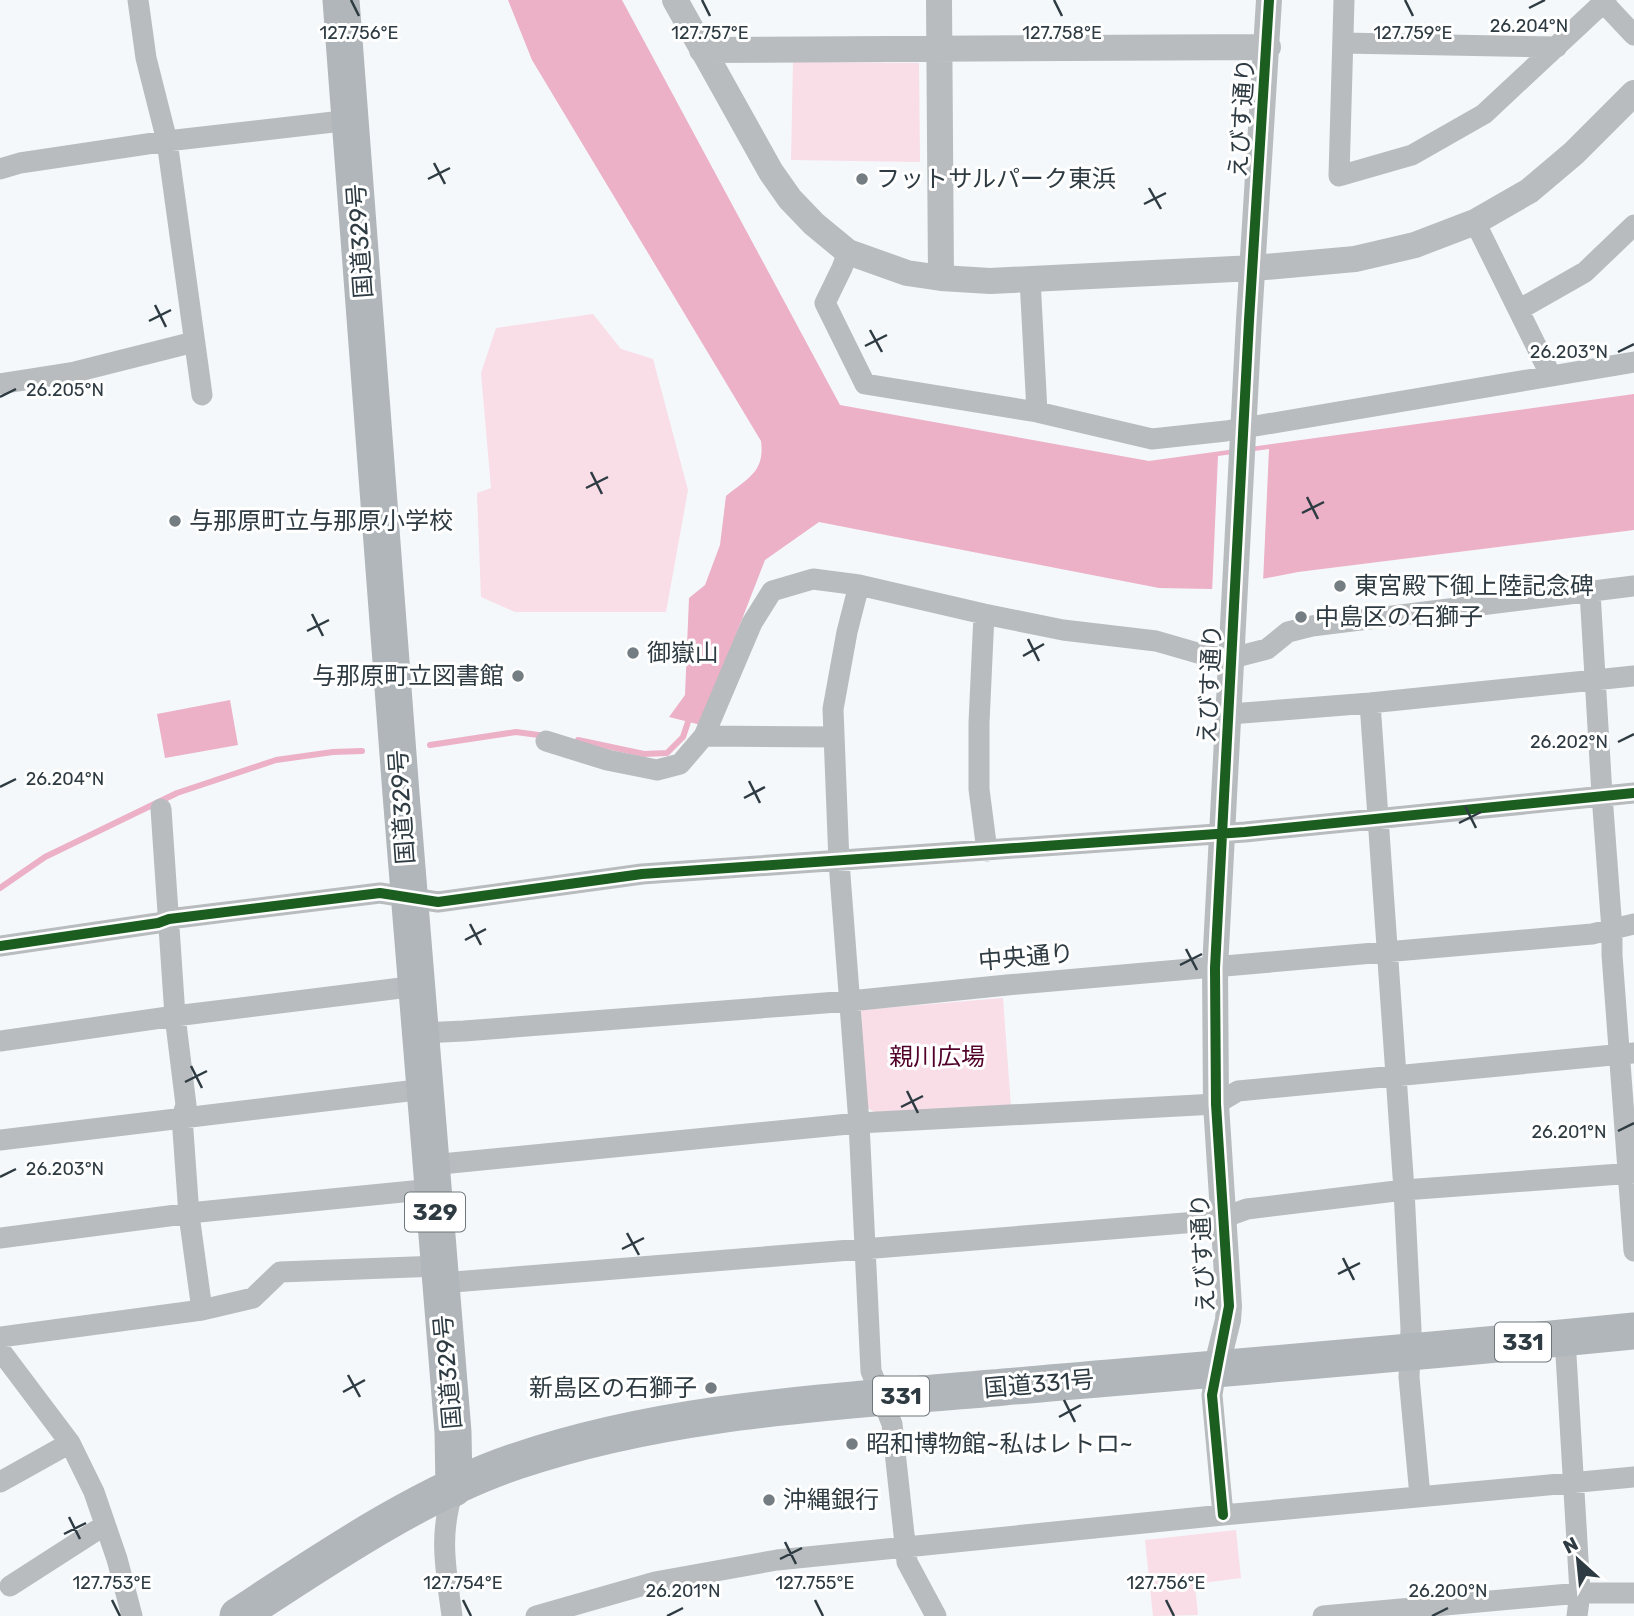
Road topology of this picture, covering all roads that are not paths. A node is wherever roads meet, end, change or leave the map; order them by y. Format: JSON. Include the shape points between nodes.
{"nodes":[{"id":1,"x":138,"y":0,"type":"edge"},
{"id":2,"x":341,"y":0,"type":"edge"},
{"id":3,"x":675,"y":0,"type":"edge"},
{"id":4,"x":939,"y":0,"type":"edge"},
{"id":5,"x":1269,"y":0,"type":"edge"},
{"id":6,"x":1344,"y":0,"type":"edge"},
{"id":7,"x":1604,"y":1,"type":"edge"},
{"id":8,"x":1634,"y":35,"type":"edge"},
{"id":9,"x":1343,"y":43,"type":"junction"},
{"id":10,"x":1268,"y":47,"type":"junction"},
{"id":11,"x":1557,"y":47,"type":"junction"},
{"id":12,"x":939,"y":49,"type":"junction"},
{"id":13,"x":702,"y":50,"type":"junction"},
{"id":14,"x":1634,"y":93,"type":"edge"},
{"id":15,"x":351,"y":120,"type":"junction"},
{"id":16,"x":167,"y":141,"type":"junction"},
{"id":17,"x":0,"y":169,"type":"edge"},
{"id":18,"x":1475,"y":222,"type":"junction"},
{"id":19,"x":1634,"y":225,"type":"edge"},
{"id":20,"x":848,"y":252,"type":"junction"},
{"id":21,"x":1254,"y":268,"type":"junction"},
{"id":22,"x":941,"y":278,"type":"junction"},
{"id":23,"x":1030,"y":279,"type":"junction"},
{"id":24,"x":1520,"y":309,"type":"junction"},
{"id":25,"x":194,"y":342,"type":"junction"},
{"id":26,"x":1634,"y":362,"type":"edge"},
{"id":27,"x":1551,"y":376,"type":"junction"},
{"id":28,"x":0,"y":384,"type":"edge"},
{"id":29,"x":202,"y":395,"type":"dead end"},
{"id":30,"x":1037,"y":412,"type":"junction"},
{"id":31,"x":1244,"y":440,"type":"junction"},
{"id":32,"x":859,"y":585,"type":"junction"},
{"id":33,"x":1634,"y":586,"type":"edge"},
{"id":34,"x":1590,"y":592,"type":"junction"},
{"id":35,"x":984,"y":614,"type":"junction"},
{"id":36,"x":1233,"y":646,"type":"junction"},
{"id":37,"x":1634,"y":676,"type":"edge"},
{"id":38,"x":1596,"y":680,"type":"junction"},
{"id":39,"x":1370,"y":703,"type":"junction"},
{"id":40,"x":1230,"y":714,"type":"junction"},
{"id":41,"x":704,"y":736,"type":"junction"},
{"id":42,"x":834,"y":737,"type":"junction"},
{"id":43,"x":546,"y":741,"type":"dead end"},
{"id":44,"x":1634,"y":793,"type":"edge"},
{"id":45,"x":1602,"y":795,"type":"junction"},
{"id":46,"x":161,"y":809,"type":"dead end"},
{"id":47,"x":1379,"y":820,"type":"junction"},
{"id":48,"x":1223,"y":833,"type":"junction"},
{"id":49,"x":987,"y":851,"type":"junction"},
{"id":50,"x":839,"y":862,"type":"junction"},
{"id":51,"x":410,"y":898,"type":"junction"},
{"id":52,"x":169,"y":919,"type":"junction"},
{"id":53,"x":1634,"y":924,"type":"edge"},
{"id":54,"x":1612,"y":930,"type":"junction"},
{"id":55,"x":0,"y":946,"type":"edge"},
{"id":56,"x":1387,"y":952,"type":"junction"},
{"id":57,"x":1215,"y":968,"type":"junction"},
{"id":58,"x":417,"y":986,"type":"junction"},
{"id":59,"x":850,"y":1000,"type":"junction"},
{"id":60,"x":176,"y":1016,"type":"junction"},
{"id":61,"x":421,"y":1032,"type":"junction"},
{"id":62,"x":0,"y":1041,"type":"edge"},
{"id":63,"x":1627,"y":1053,"type":"edge"},
{"id":64,"x":1397,"y":1077,"type":"junction"},
{"id":65,"x":425,"y":1089,"type":"junction"},
{"id":66,"x":1216,"y":1104,"type":"junction"},
{"id":67,"x":182,"y":1117,"type":"junction"},
{"id":68,"x":859,"y":1123,"type":"junction"},
{"id":69,"x":0,"y":1140,"type":"edge"},
{"id":70,"x":1631,"y":1174,"type":"edge"},
{"id":71,"x":432,"y":1177,"type":"junction"},
{"id":72,"x":1404,"y":1190,"type":"junction"},
{"id":73,"x":189,"y":1215,"type":"junction"},
{"id":74,"x":1222,"y":1218,"type":"junction"},
{"id":75,"x":0,"y":1238,"type":"edge"},
{"id":76,"x":864,"y":1247,"type":"junction"},
{"id":77,"x":1634,"y":1251,"type":"edge"},
{"id":78,"x":440,"y":1274,"type":"junction"},
{"id":79,"x":202,"y":1310,"type":"junction"},
{"id":80,"x":1634,"y":1331,"type":"edge"},
{"id":81,"x":0,"y":1336,"type":"edge"},
{"id":82,"x":1565,"y":1338,"type":"junction"},
{"id":83,"x":0,"y":1350,"type":"edge"},
{"id":84,"x":1412,"y":1352,"type":"junction"},
{"id":85,"x":1216,"y":1369,"type":"junction"},
{"id":86,"x":881,"y":1398,"type":"junction"},
{"id":87,"x":70,"y":1443,"type":"junction"},
{"id":88,"x":1634,"y":1477,"type":"edge"},
{"id":89,"x":0,"y":1482,"type":"edge"},
{"id":90,"x":1574,"y":1484,"type":"junction"},
{"id":91,"x":454,"y":1488,"type":"junction"},
{"id":92,"x":1420,"y":1496,"type":"junction"},
{"id":93,"x":1223,"y":1515,"type":"junction"},
{"id":94,"x":105,"y":1525,"type":"junction"},
{"id":95,"x":905,"y":1546,"type":"junction"},
{"id":96,"x":10,"y":1586,"type":"dead end"},
{"id":97,"x":1580,"y":1593,"type":"junction"},
{"id":98,"x":1634,"y":1593,"type":"edge"},
{"id":99,"x":132,"y":1616,"type":"edge"},
{"id":100,"x":238,"y":1616,"type":"edge"},
{"id":101,"x":452,"y":1616,"type":"edge"},
{"id":102,"x":536,"y":1616,"type":"edge"},
{"id":103,"x":936,"y":1616,"type":"edge"},
{"id":104,"x":1323,"y":1616,"type":"edge"},
{"id":105,"x":1577,"y":1616,"type":"edge"}],
"edges":[{"from":1,"to":16,"type":"street","via":[[146,58]]},
{"from":2,"to":15,"type":"highway","name":"国道329号","number":"329"},
{"from":3,"to":13,"type":"street"},
{"from":4,"to":12,"type":"street"},
{"from":5,"to":10,"type":"street","name":"えびす通り"},
{"from":6,"to":9,"type":"street"},
{"from":7,"to":8,"type":"street"},
{"from":7,"to":11,"type":"street"},
{"from":9,"to":11,"type":"street"},
{"from":9,"to":11,"type":"street","via":[[1339,176],[1412,155],[1484,114]]},
{"from":10,"to":12,"type":"street"},
{"from":10,"to":21,"type":"street","name":"えびす通り"},
{"from":12,"to":13,"type":"street"},
{"from":12,"to":22,"type":"street"},
{"from":13,"to":20,"type":"street","via":[[790,199]]},
{"from":14,"to":18,"type":"street","via":[[1529,191]]},
{"from":15,"to":16,"type":"street"},
{"from":15,"to":51,"type":"highway","name":"国道329号","number":"329"},
{"from":16,"to":17,"type":"street"},
{"from":16,"to":25,"type":"street"},
{"from":18,"to":21,"type":"street","via":[[1415,245],[1355,259]]},
{"from":18,"to":24,"type":"street"},
{"from":19,"to":24,"type":"street","via":[[1585,271]]},
{"from":20,"to":22,"type":"street","via":[[907,273]]},
{"from":20,"to":30,"type":"street","via":[[825,303],[865,384]]},
{"from":21,"to":23,"type":"street"},
{"from":21,"to":31,"type":"street","name":"えびす通り"},
{"from":22,"to":23,"type":"street"},
{"from":23,"to":30,"type":"street"},
{"from":24,"to":27,"type":"street"},
{"from":25,"to":28,"type":"street","via":[[75,372]]},
{"from":25,"to":29,"type":"street"},
{"from":26,"to":27,"type":"street"},
{"from":27,"to":31,"type":"street"},
{"from":30,"to":31,"type":"street","via":[[1152,439]]},
{"from":31,"to":36,"type":"street","name":"えびす通り"},
{"from":32,"to":35,"type":"street"},
{"from":32,"to":41,"type":"street","via":[[813,579],[772,591],[752,623]]},
{"from":32,"to":42,"type":"street","via":[[834,709]]},
{"from":33,"to":34,"type":"street"},
{"from":34,"to":36,"type":"street","via":[[1312,626],[1288,632],[1267,649]]},
{"from":34,"to":38,"type":"street"},
{"from":35,"to":36,"type":"street","via":[[1063,630],[1156,641],[1208,656]]},
{"from":35,"to":49,"type":"street","via":[[979,776]]},
{"from":36,"to":40,"type":"street","name":"えびす通り"},
{"from":37,"to":38,"type":"street"},
{"from":38,"to":39,"type":"street"},
{"from":38,"to":45,"type":"street"},
{"from":39,"to":40,"type":"street"},
{"from":39,"to":47,"type":"street"},
{"from":40,"to":48,"type":"street","name":"えびす通り"},
{"from":41,"to":42,"type":"street"},
{"from":41,"to":43,"type":"street","via":[[680,764],[657,771]]},
{"from":42,"to":50,"type":"street"},
{"from":44,"to":45,"type":"street"},
{"from":45,"to":47,"type":"street"},
{"from":45,"to":54,"type":"street"},
{"from":46,"to":52,"type":"street"},
{"from":47,"to":48,"type":"street"},
{"from":47,"to":56,"type":"street"},
{"from":48,"to":49,"type":"street"},
{"from":48,"to":57,"type":"street","name":"えびす通り"},
{"from":49,"to":50,"type":"street"},
{"from":50,"to":51,"type":"street","via":[[642,874],[438,902]]},
{"from":50,"to":59,"type":"street"},
{"from":51,"to":52,"type":"street","via":[[380,893]]},
{"from":51,"to":58,"type":"highway","name":"国道329号","number":"329"},
{"from":52,"to":55,"type":"street"},
{"from":52,"to":60,"type":"street"},
{"from":53,"to":54,"type":"street","name":"中央通り"},
{"from":54,"to":56,"type":"street","name":"中央通り"},
{"from":54,"to":63,"type":"street"},
{"from":56,"to":57,"type":"street","name":"中央通り"},
{"from":56,"to":64,"type":"street"},
{"from":57,"to":59,"type":"street","name":"中央通り"},
{"from":57,"to":66,"type":"street","name":"えびす通り"},
{"from":58,"to":60,"type":"street"},
{"from":58,"to":61,"type":"highway","name":"国道329号","number":"329"},
{"from":59,"to":61,"type":"street","name":"中央通り"},
{"from":59,"to":68,"type":"street"},
{"from":60,"to":62,"type":"street"},
{"from":60,"to":67,"type":"street","via":[[186,1105]]},
{"from":61,"to":65,"type":"highway","name":"国道329号","number":"329"},
{"from":63,"to":64,"type":"street"},
{"from":63,"to":70,"type":"street"},
{"from":64,"to":66,"type":"street","via":[[1238,1091]]},
{"from":64,"to":72,"type":"street"},
{"from":65,"to":67,"type":"street"},
{"from":65,"to":71,"type":"highway","name":"国道329号","number":"329"},
{"from":66,"to":68,"type":"street"},
{"from":66,"to":74,"type":"street","name":"えびす通り"},
{"from":67,"to":69,"type":"street"},
{"from":67,"to":73,"type":"street"},
{"from":68,"to":71,"type":"street"},
{"from":68,"to":76,"type":"street"},
{"from":70,"to":72,"type":"street"},
{"from":70,"to":77,"type":"street"},
{"from":71,"to":73,"type":"street"},
{"from":71,"to":78,"type":"highway","name":"国道329号","number":"329"},
{"from":72,"to":74,"type":"street","via":[[1247,1209]]},
{"from":72,"to":84,"type":"street"},
{"from":73,"to":75,"type":"street"},
{"from":73,"to":79,"type":"street"},
{"from":74,"to":76,"type":"street"},
{"from":74,"to":85,"type":"street","name":"えびす通り","via":[[1229,1306]]},
{"from":76,"to":78,"type":"street"},
{"from":76,"to":86,"type":"street","via":[[872,1371]]},
{"from":78,"to":79,"type":"street","via":[[280,1272],[253,1298]]},
{"from":78,"to":91,"type":"highway","name":"国道329号","number":"329"},
{"from":79,"to":81,"type":"street"},
{"from":80,"to":82,"type":"highway","name":"国道331号","number":"331"},
{"from":82,"to":84,"type":"highway","name":"国道331号","number":"331"},
{"from":82,"to":90,"type":"street"},
{"from":83,"to":87,"type":"street"},
{"from":84,"to":85,"type":"highway","name":"国道331号","number":"331"},
{"from":84,"to":92,"type":"street","via":[[1409,1377]]},
{"from":85,"to":86,"type":"highway","name":"国道331号","number":"331"},
{"from":85,"to":93,"type":"street","via":[[1212,1395]]},
{"from":86,"to":91,"type":"highway","name":"国道331号","number":"331","via":[[622,1431],[518,1461]]},
{"from":86,"to":95,"type":"street","via":[[892,1424]]},
{"from":87,"to":89,"type":"street"},
{"from":87,"to":94,"type":"street"},
{"from":88,"to":90,"type":"street"},
{"from":90,"to":92,"type":"street"},
{"from":90,"to":97,"type":"street"},
{"from":91,"to":100,"type":"highway","via":[[392,1520]]},
{"from":91,"to":101,"type":"street","via":[[443,1540]]},
{"from":92,"to":93,"type":"street"},
{"from":93,"to":95,"type":"street"},
{"from":94,"to":96,"type":"street"},
{"from":94,"to":99,"type":"street"},
{"from":95,"to":102,"type":"street","via":[[690,1574]]},
{"from":95,"to":103,"type":"street","via":[[907,1562]]},
{"from":97,"to":98,"type":"street"},
{"from":97,"to":104,"type":"street"},
{"from":97,"to":105,"type":"street"}]}
